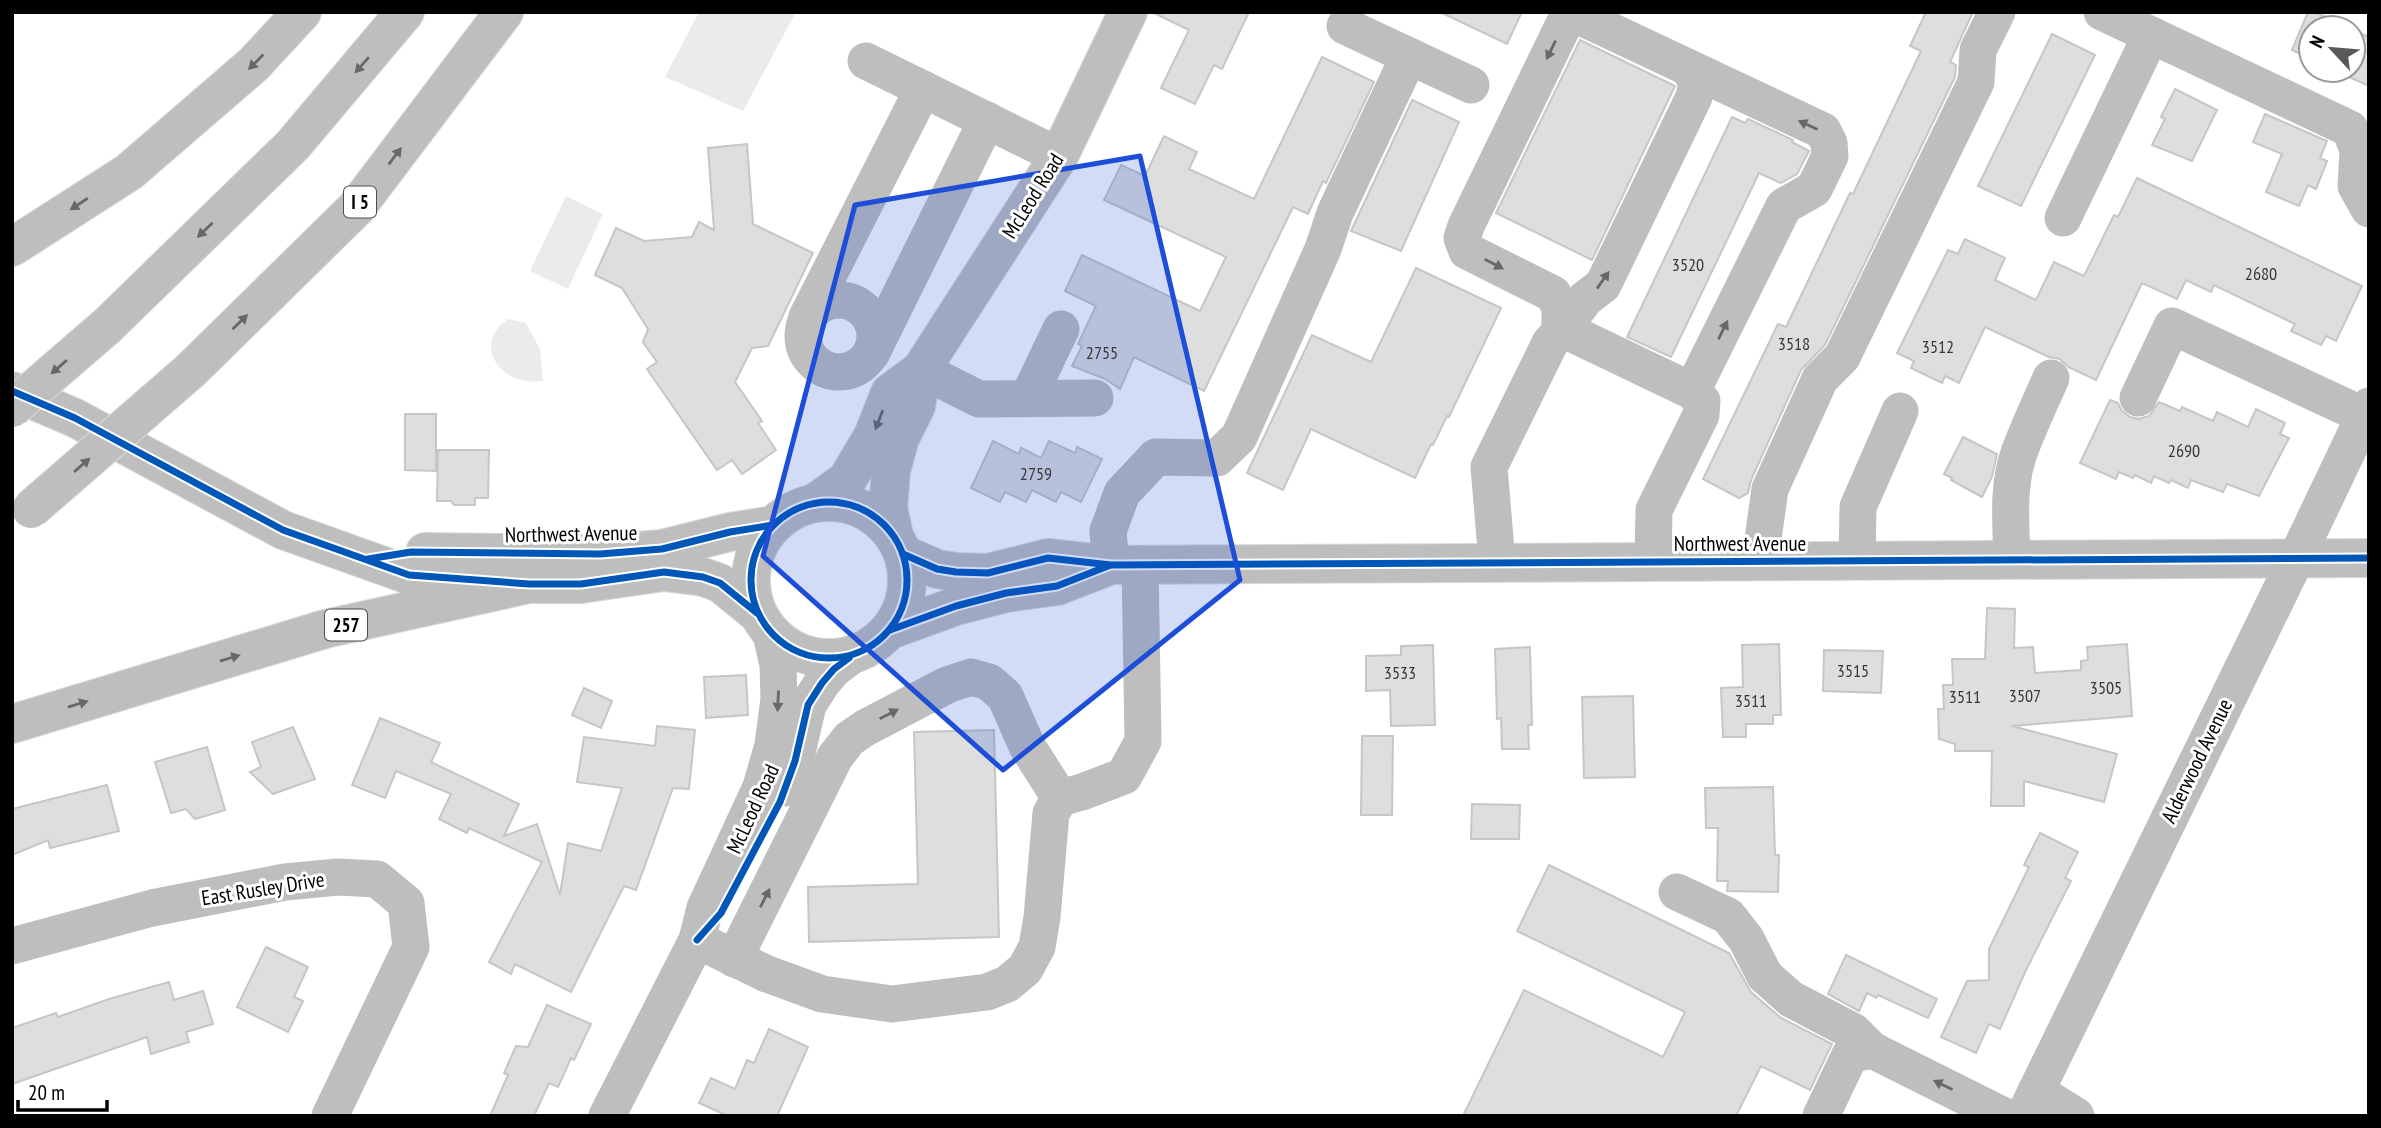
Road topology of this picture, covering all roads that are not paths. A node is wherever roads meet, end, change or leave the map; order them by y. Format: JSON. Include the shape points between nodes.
{"nodes":[{"id":1,"x":303,"y":12,"type":"edge"},
{"id":2,"x":405,"y":12,"type":"edge"},
{"id":3,"x":504,"y":12,"type":"edge"},
{"id":4,"x":1128,"y":12,"type":"edge"},
{"id":5,"x":1997,"y":12,"type":"edge"},
{"id":6,"x":2102,"y":12,"type":"edge"},
{"id":7,"x":1345,"y":26,"type":"dead end"},
{"id":8,"x":2151,"y":35,"type":"junction"},
{"id":9,"x":1409,"y":56,"type":"junction"},
{"id":10,"x":866,"y":61,"type":"dead end"},
{"id":11,"x":1689,"y":68,"type":"junction"},
{"id":12,"x":1471,"y":85,"type":"dead end"},
{"id":13,"x":923,"y":89,"type":"junction"},
{"id":14,"x":987,"y":120,"type":"junction"},
{"id":15,"x":1059,"y":156,"type":"junction"},
{"id":16,"x":2369,"y":209,"type":"edge"},
{"id":17,"x":2063,"y":218,"type":"dead end"},
{"id":18,"x":12,"y":247,"type":"edge"},
{"id":19,"x":807,"y":317,"type":"junction"},
{"id":20,"x":1061,"y":329,"type":"dead end"},
{"id":21,"x":1560,"y":332,"type":"junction"},
{"id":22,"x":871,"y":354,"type":"junction"},
{"id":23,"x":921,"y":370,"type":"junction"},
{"id":24,"x":2051,"y":378,"type":"dead end"},
{"id":25,"x":12,"y":391,"type":"edge"},
{"id":26,"x":1692,"y":391,"type":"junction"},
{"id":27,"x":1028,"y":398,"type":"junction"},
{"id":28,"x":1095,"y":398,"type":"dead end"},
{"id":29,"x":2138,"y":398,"type":"dead end"},
{"id":30,"x":12,"y":408,"type":"edge"},
{"id":31,"x":1900,"y":411,"type":"dead end"},
{"id":32,"x":2367,"y":414,"type":"edge"},
{"id":33,"x":815,"y":503,"type":"junction"},
{"id":34,"x":21,"y":517,"type":"edge"},
{"id":35,"x":773,"y":525,"type":"junction"},
{"id":36,"x":899,"y":545,"type":"junction"},
{"id":37,"x":2369,"y":558,"type":"edge"},
{"id":38,"x":368,"y":559,"type":"junction"},
{"id":39,"x":2297,"y":559,"type":"junction"},
{"id":40,"x":2012,"y":560,"type":"junction"},
{"id":41,"x":1760,"y":561,"type":"junction"},
{"id":42,"x":1857,"y":561,"type":"junction"},
{"id":43,"x":1497,"y":562,"type":"junction"},
{"id":44,"x":1653,"y":562,"type":"junction"},
{"id":45,"x":1126,"y":564,"type":"junction"},
{"id":46,"x":529,"y":584,"type":"junction"},
{"id":47,"x":764,"y":624,"type":"junction"},
{"id":48,"x":890,"y":630,"type":"junction"},
{"id":49,"x":852,"y":656,"type":"junction"},
{"id":50,"x":12,"y":724,"type":"edge"},
{"id":51,"x":1060,"y":797,"type":"junction"},
{"id":52,"x":1677,"y":892,"type":"dead end"},
{"id":53,"x":697,"y":940,"type":"junction"},
{"id":54,"x":12,"y":946,"type":"edge"},
{"id":55,"x":734,"y":959,"type":"junction"},
{"id":56,"x":1872,"y":1050,"type":"junction"},
{"id":57,"x":2030,"y":1104,"type":"edge"},
{"id":58,"x":330,"y":1116,"type":"edge"},
{"id":59,"x":607,"y":1116,"type":"edge"},
{"id":60,"x":1821,"y":1116,"type":"edge"},
{"id":61,"x":2004,"y":1116,"type":"edge"},
{"id":62,"x":2076,"y":1116,"type":"edge"}],
"edges":[{"from":1,"to":18,"type":"main road","one_way":true,"via":[[254,64],[130,172]]},
{"from":2,"to":30,"type":"main road","one_way":true,"bridge":true,"via":[[293,145],[107,326]]},
{"from":34,"to":3,"type":"main road","number":"I 5","one_way":true,"bridge":true,"via":[[191,370],[356,208]]},
{"from":4,"to":15,"type":"main road","name":"McLeod Road"},
{"from":5,"to":41,"type":"street","via":[[1978,50],[1976,82],[1842,357],[1820,379],[1770,489]]},
{"from":6,"to":8,"type":"street"},
{"from":7,"to":9,"type":"street"},
{"from":8,"to":16,"type":"street","via":[[2350,129],[2358,150],[2356,186]]},
{"from":8,"to":17,"type":"street"},
{"from":9,"to":12,"type":"street"},
{"from":9,"to":45,"type":"street","via":[[1335,213],[1239,437],[1217,458],[1156,457],[1122,493],[1108,531]]},
{"from":10,"to":13,"type":"street"},
{"from":21,"to":11,"type":"street","one_way":true,"via":[[1585,299],[1603,285],[1694,96],[1698,83]]},
{"from":11,"to":21,"type":"street","one_way":true,"via":[[1581,17],[1570,18],[1563,26],[1462,238],[1467,251],[1553,294],[1560,307]]},
{"from":26,"to":11,"type":"street","one_way":true,"via":[[1784,206],[1814,189],[1830,156],[1823,131]]},
{"from":13,"to":14,"type":"street"},
{"from":13,"to":19,"type":"street"},
{"from":14,"to":15,"type":"street"},
{"from":14,"to":22,"type":"street"},
{"from":15,"to":23,"type":"main road","name":"McLeod Road"},
{"from":19,"to":22,"type":"street","via":[[833,299],[856,303],[872,320],[875,342]]},
{"from":19,"to":22,"type":"street","via":[[803,344],[816,365],[840,373],[852,370]]},
{"from":20,"to":27,"type":"street"},
{"from":21,"to":26,"type":"street"},
{"from":21,"to":43,"type":"street","via":[[1550,343],[1489,467]]},
{"from":23,"to":27,"type":"street","via":[[979,399]]},
{"from":23,"to":33,"type":"main road","name":"McLeod Road","one_way":true,"via":[[890,393],[873,436],[847,480]]},
{"from":23,"to":36,"type":"main road","name":"McLeod Road","via":[[916,406],[891,470],[888,508]]},
{"from":24,"to":40,"type":"street","via":[[2018,454],[2012,482]]},
{"from":25,"to":38,"type":"main road","name":"Northwest Avenue","via":[[75,418],[283,530]]},
{"from":26,"to":44,"type":"street","via":[[1702,401],[1701,415],[1654,510]]},
{"from":27,"to":28,"type":"street"},
{"from":29,"to":32,"type":"street","via":[[2172,326]]},
{"from":31,"to":42,"type":"street","via":[[1858,507]]},
{"from":32,"to":39,"type":"street","name":"Alderwood Avenue"},
{"from":33,"to":35,"type":"main road"},
{"from":33,"to":36,"type":"main road","via":[[840,502],[864,510],[884,524]]},
{"from":35,"to":38,"type":"main road","name":"Northwest Avenue","via":[[662,549],[600,554],[411,552]]},
{"from":35,"to":47,"type":"main road","via":[[760,542],[752,568],[752,598]]},
{"from":36,"to":45,"type":"main road","name":"Northwest Avenue","via":[[937,569],[956,572],[988,573],[1048,558]]},
{"from":36,"to":48,"type":"main road","via":[[908,577],[907,593]]},
{"from":37,"to":39,"type":"main road","name":"Northwest Avenue"},
{"from":38,"to":46,"type":"main road","name":"Northwest Avenue","via":[[409,575]]},
{"from":39,"to":40,"type":"main road","name":"Northwest Avenue"},
{"from":39,"to":57,"type":"street","name":"Alderwood Avenue"},
{"from":40,"to":42,"type":"main road","name":"Northwest Avenue"},
{"from":41,"to":42,"type":"main road","name":"Northwest Avenue"},
{"from":41,"to":44,"type":"main road","name":"Northwest Avenue"},
{"from":43,"to":44,"type":"main road","name":"Northwest Avenue"},
{"from":43,"to":45,"type":"main road","name":"Northwest Avenue"},
{"from":45,"to":48,"type":"main road","name":"Northwest Avenue","via":[[1057,586],[956,606]]},
{"from":45,"to":51,"type":"street","via":[[1143,741],[1124,776]]},
{"from":46,"to":47,"type":"main road","name":"Northwest Avenue","via":[[581,584],[664,572],[704,577],[720,583]]},
{"from":50,"to":46,"type":"main road","number":"257","one_way":true,"via":[[324,629]]},
{"from":47,"to":49,"type":"main road","via":[[789,649],[813,657]]},
{"from":47,"to":53,"type":"street","name":"McLeod Road","one_way":true,"via":[[778,665],[773,745],[761,787],[705,908]]},
{"from":48,"to":49,"type":"main road"},
{"from":49,"to":53,"type":"street","name":"McLeod Road","via":[[828,676],[808,705],[780,802],[721,913]]},
{"from":51,"to":55,"type":"street","via":[[1051,813],[1037,947],[1025,969],[1007,984],[987,992],[892,1004],[822,994]]},
{"from":55,"to":51,"type":"street","one_way":true,"via":[[835,757],[849,739],[947,685],[971,677],[989,682],[1005,696],[1027,746]]},
{"from":52,"to":56,"type":"street","via":[[1728,916],[1765,976],[1791,999],[1854,1032]]},
{"from":53,"to":55,"type":"street"},
{"from":53,"to":59,"type":"street","name":"McLeod Road"},
{"from":54,"to":58,"type":"street","name":"East Rusley Drive","via":[[152,908],[285,882],[338,877],[377,880],[406,903],[411,947]]},
{"from":56,"to":60,"type":"street","via":[[1850,1055]]},
{"from":61,"to":56,"type":"street","one_way":true},
{"from":57,"to":62,"type":"street"}]}
